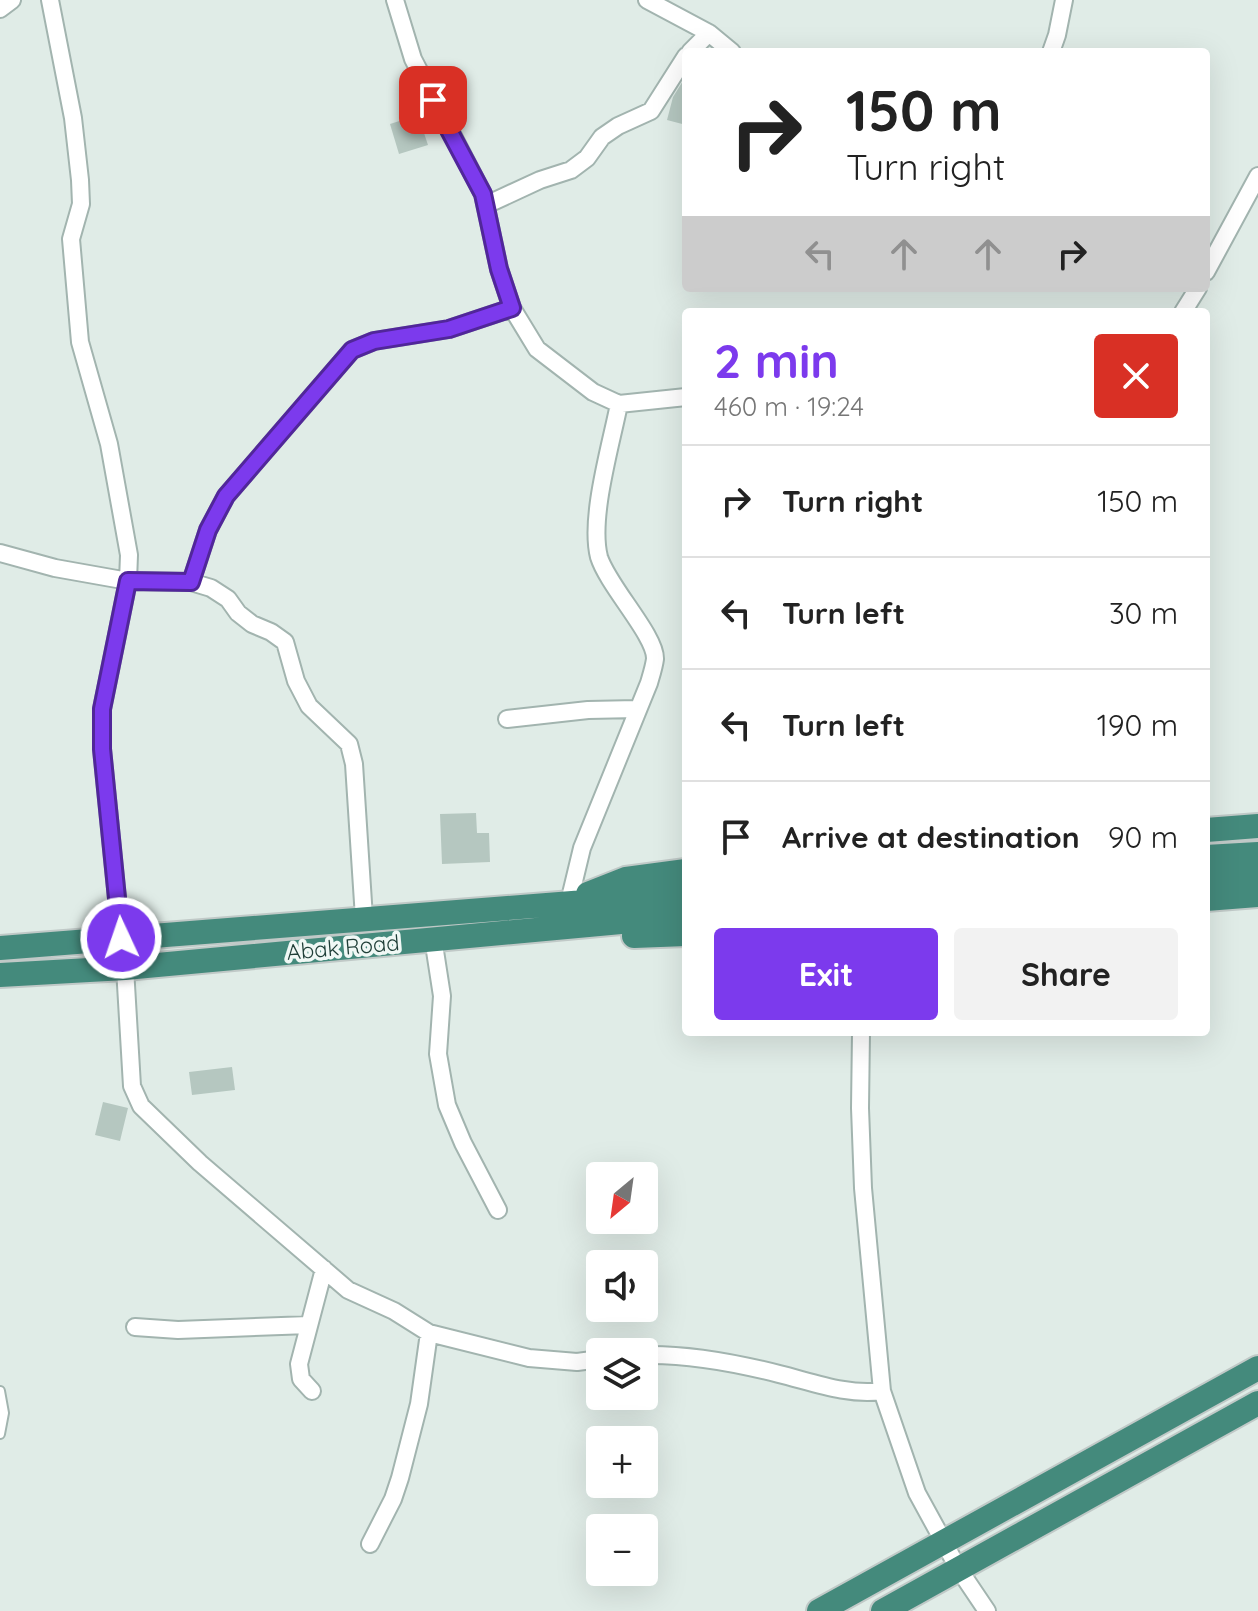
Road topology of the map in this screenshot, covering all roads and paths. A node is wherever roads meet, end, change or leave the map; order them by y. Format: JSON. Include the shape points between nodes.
{"nodes":[{"id":1,"x":12,"y":0,"type":"edge"},
{"id":2,"x":50,"y":0,"type":"edge"},
{"id":3,"x":395,"y":0,"type":"edge"},
{"id":4,"x":647,"y":0,"type":"edge"},
{"id":5,"x":1064,"y":0,"type":"edge"},
{"id":6,"x":0,"y":9,"type":"edge"},
{"id":7,"x":709,"y":33,"type":"junction"},
{"id":8,"x":694,"y":48,"type":"edge"},
{"id":9,"x":727,"y":48,"type":"edge"},
{"id":10,"x":1052,"y":48,"type":"edge"},
{"id":11,"x":682,"y":62,"type":"edge"},
{"id":12,"x":1258,"y":176,"type":"edge"},
{"id":13,"x":486,"y":205,"type":"junction"},
{"id":14,"x":1210,"y":265,"type":"edge"},
{"id":15,"x":512,"y":308,"type":"junction"},
{"id":16,"x":682,"y":397,"type":"edge"},
{"id":17,"x":619,"y":404,"type":"junction"},
{"id":18,"x":0,"y":553,"type":"edge"},
{"id":19,"x":128,"y":581,"type":"junction"},
{"id":20,"x":191,"y":582,"type":"junction"},
{"id":21,"x":637,"y":709,"type":"junction"},
{"id":22,"x":507,"y":719,"type":"dead end"},
{"id":23,"x":1258,"y":826,"type":"edge"},
{"id":24,"x":1210,"y":830,"type":"edge"},
{"id":25,"x":1258,"y":854,"type":"edge"},
{"id":26,"x":1210,"y":857,"type":"edge"},
{"id":27,"x":682,"y":872,"type":"edge"},
{"id":28,"x":1258,"y":873,"type":"edge"},
{"id":29,"x":1210,"y":877,"type":"edge"},
{"id":30,"x":682,"y":894,"type":"edge"},
{"id":31,"x":1258,"y":895,"type":"edge"},
{"id":32,"x":1210,"y":899,"type":"edge"},
{"id":33,"x":569,"y":902,"type":"junction"},
{"id":34,"x":682,"y":916,"type":"edge"},
{"id":35,"x":364,"y":918,"type":"junction"},
{"id":36,"x":508,"y":931,"type":"junction"},
{"id":37,"x":682,"y":934,"type":"edge"},
{"id":38,"x":121,"y":938,"type":"junction"},
{"id":39,"x":433,"y":938,"type":"junction"},
{"id":40,"x":0,"y":948,"type":"edge"},
{"id":41,"x":125,"y":968,"type":"junction"},
{"id":42,"x":0,"y":975,"type":"edge"},
{"id":43,"x":861,"y":1036,"type":"edge"},
{"id":44,"x":498,"y":1210,"type":"dead end"},
{"id":45,"x":324,"y":1269,"type":"junction"},
{"id":46,"x":309,"y":1325,"type":"junction"},
{"id":47,"x":135,"y":1327,"type":"dead end"},
{"id":48,"x":429,"y":1333,"type":"junction"},
{"id":49,"x":658,"y":1355,"type":"edge"},
{"id":50,"x":586,"y":1361,"type":"edge"},
{"id":51,"x":1258,"y":1368,"type":"edge"},
{"id":52,"x":0,"y":1391,"type":"edge"},
{"id":53,"x":312,"y":1391,"type":"dead end"},
{"id":54,"x":882,"y":1391,"type":"junction"},
{"id":55,"x":1258,"y":1403,"type":"edge"},
{"id":56,"x":0,"y":1434,"type":"edge"},
{"id":57,"x":944,"y":1543,"type":"junction"},
{"id":58,"x":370,"y":1544,"type":"dead end"},
{"id":59,"x":958,"y":1568,"type":"junction"},
{"id":60,"x":819,"y":1611,"type":"edge"},
{"id":61,"x":883,"y":1611,"type":"edge"},
{"id":62,"x":987,"y":1611,"type":"edge"}],
"edges":[{"from":1,"to":6,"type":"street"},
{"from":2,"to":19,"type":"street","via":[[80,180],[81,204],[71,239],[80,342],[109,444],[129,555]]},
{"from":3,"to":13,"type":"street","via":[[413,59]]},
{"from":4,"to":7,"type":"street"},
{"from":5,"to":10,"type":"street"},
{"from":7,"to":8,"type":"street"},
{"from":7,"to":9,"type":"street"},
{"from":11,"to":13,"type":"street","via":[[651,111],[602,137],[571,170]]},
{"from":12,"to":14,"type":"street"},
{"from":13,"to":15,"type":"street"},
{"from":15,"to":17,"type":"street","via":[[537,349],[593,392]]},
{"from":15,"to":20,"type":"street","via":[[449,329],[374,341],[352,350],[226,496]]},
{"from":16,"to":17,"type":"street"},
{"from":17,"to":21,"type":"street","via":[[597,514],[597,539],[600,558],[651,640],[655,658]]},
{"from":18,"to":19,"type":"street"},
{"from":19,"to":20,"type":"street"},
{"from":19,"to":38,"type":"street","via":[[102,709]]},
{"from":20,"to":35,"type":"street","via":[[211,588],[252,624],[285,642],[309,706],[349,744]]},
{"from":21,"to":22,"type":"street"},
{"from":21,"to":33,"type":"street","via":[[582,848]]},
{"from":23,"to":24,"type":"highway"},
{"from":25,"to":26,"type":"highway"},
{"from":27,"to":33,"type":"highway","via":[[626,879]]},
{"from":28,"to":29,"type":"highway"},
{"from":30,"to":33,"type":"highway","name":"Abak Road"},
{"from":31,"to":32,"type":"highway"},
{"from":33,"to":35,"type":"highway","name":"Abak Road"},
{"from":34,"to":36,"type":"highway","name":"Abak Road"},
{"from":35,"to":38,"type":"highway","name":"Abak Road"},
{"from":36,"to":37,"type":"highway"},
{"from":36,"to":39,"type":"highway","name":"Abak Road"},
{"from":38,"to":40,"type":"highway","name":"Abak Road"},
{"from":39,"to":41,"type":"highway","name":"Abak Road"},
{"from":39,"to":44,"type":"street","via":[[442,996],[438,1054],[447,1105]]},
{"from":41,"to":42,"type":"highway","name":"Abak Road"},
{"from":41,"to":45,"type":"street","via":[[132,1086],[141,1106]]},
{"from":43,"to":54,"type":"street","via":[[863,1188]]},
{"from":45,"to":46,"type":"street"},
{"from":45,"to":48,"type":"street","via":[[348,1290]]},
{"from":46,"to":47,"type":"street"},
{"from":46,"to":53,"type":"street","via":[[299,1364],[301,1379]]},
{"from":48,"to":50,"type":"street","via":[[529,1358]]},
{"from":48,"to":58,"type":"street","via":[[419,1404],[400,1478]]},
{"from":49,"to":54,"type":"street","via":[[747,1366],[866,1393]]},
{"from":51,"to":57,"type":"highway"},
{"from":52,"to":56,"type":"lane"},
{"from":54,"to":57,"type":"street","via":[[917,1493]]},
{"from":55,"to":59,"type":"highway"},
{"from":57,"to":59,"type":"street"},
{"from":57,"to":60,"type":"highway"},
{"from":59,"to":61,"type":"highway"},
{"from":59,"to":62,"type":"street"}]}
